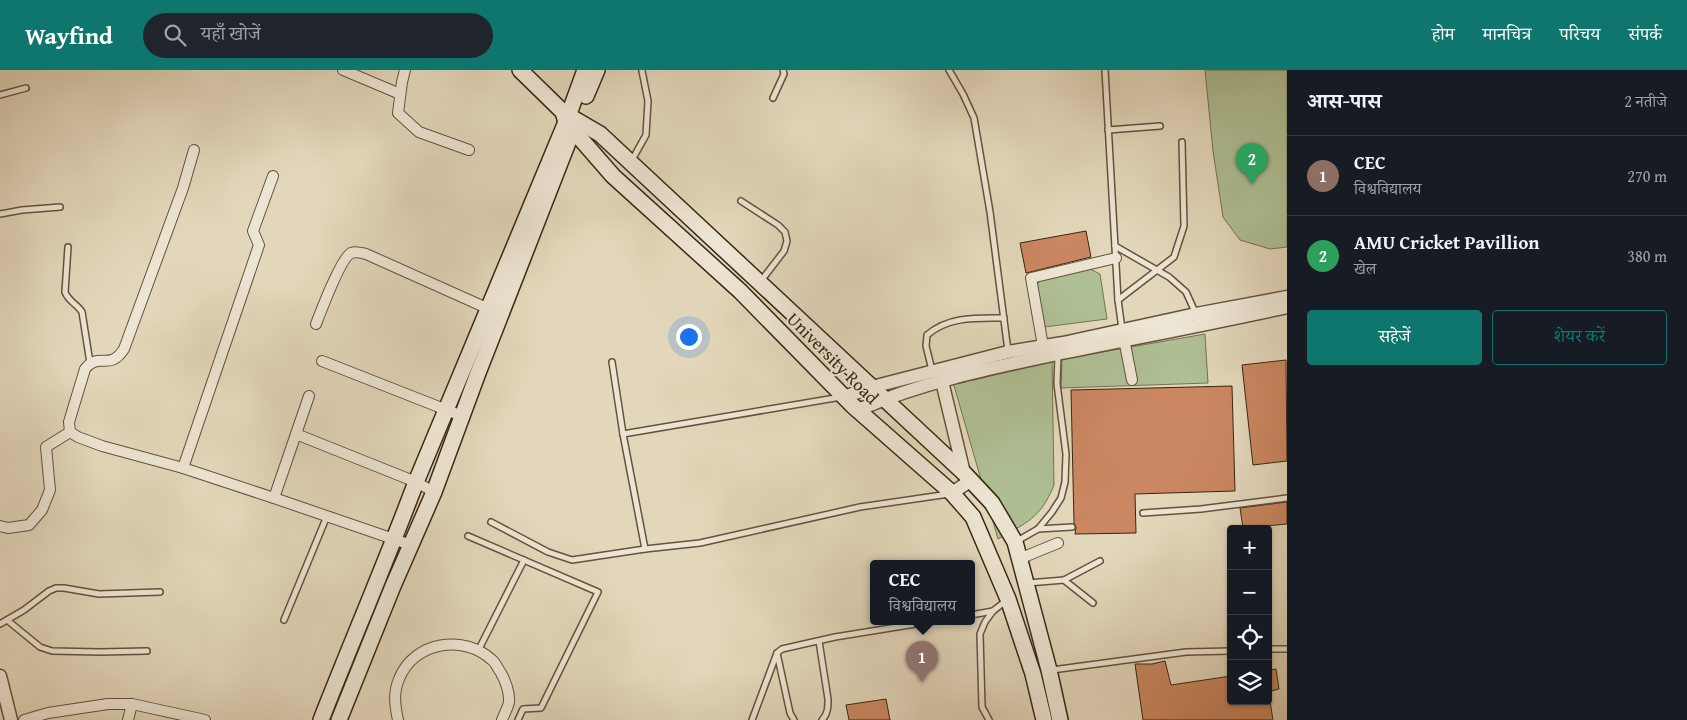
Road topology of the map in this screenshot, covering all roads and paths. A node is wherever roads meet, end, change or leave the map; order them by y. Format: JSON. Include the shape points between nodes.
{"nodes":[{"id":1,"x":343,"y":70,"type":"edge"},
{"id":2,"x":405,"y":70,"type":"edge"},
{"id":3,"x":520,"y":70,"type":"edge"},
{"id":4,"x":585,"y":70,"type":"edge"},
{"id":5,"x":597,"y":70,"type":"edge"},
{"id":6,"x":783,"y":70,"type":"edge"},
{"id":7,"x":948,"y":70,"type":"edge"},
{"id":8,"x":1105,"y":70,"type":"edge"},
{"id":9,"x":642,"y":71,"type":"edge"},
{"id":10,"x":26,"y":88,"type":"dead end"},
{"id":11,"x":400,"y":94,"type":"junction"},
{"id":12,"x":0,"y":95,"type":"edge"},
{"id":13,"x":773,"y":98,"type":"dead end"},
{"id":14,"x":570,"y":120,"type":"junction"},
{"id":15,"x":1160,"y":126,"type":"dead end"},
{"id":16,"x":1108,"y":130,"type":"junction"},
{"id":17,"x":1182,"y":142,"type":"dead end"},
{"id":18,"x":194,"y":150,"type":"dead end"},
{"id":19,"x":469,"y":150,"type":"dead end"},
{"id":20,"x":631,"y":162,"type":"junction"},
{"id":21,"x":273,"y":176,"type":"dead end"},
{"id":22,"x":741,"y":201,"type":"dead end"},
{"id":23,"x":60,"y":207,"type":"dead end"},
{"id":24,"x":0,"y":214,"type":"edge"},
{"id":25,"x":1115,"y":246,"type":"junction"},
{"id":26,"x":68,"y":247,"type":"dead end"},
{"id":27,"x":1116,"y":258,"type":"junction"},
{"id":28,"x":1157,"y":270,"type":"junction"},
{"id":29,"x":760,"y":283,"type":"junction"},
{"id":30,"x":1287,"y":297,"type":"edge"},
{"id":31,"x":1118,"y":300,"type":"junction"},
{"id":32,"x":1287,"y":307,"type":"edge"},
{"id":33,"x":489,"y":309,"type":"junction"},
{"id":34,"x":1196,"y":314,"type":"junction"},
{"id":35,"x":1004,"y":318,"type":"junction"},
{"id":36,"x":316,"y":324,"type":"dead end"},
{"id":37,"x":1124,"y":334,"type":"junction"},
{"id":38,"x":1043,"y":346,"type":"junction"},
{"id":39,"x":1008,"y":352,"type":"junction"},
{"id":40,"x":1058,"y":354,"type":"junction"},
{"id":41,"x":322,"y":361,"type":"dead end"},
{"id":42,"x":612,"y":362,"type":"dead end"},
{"id":43,"x":90,"y":363,"type":"junction"},
{"id":44,"x":938,"y":373,"type":"junction"},
{"id":45,"x":1132,"y":380,"type":"dead end"},
{"id":46,"x":872,"y":387,"type":"junction"},
{"id":47,"x":309,"y":396,"type":"dead end"},
{"id":48,"x":844,"y":397,"type":"junction"},
{"id":49,"x":884,"y":398,"type":"junction"},
{"id":50,"x":446,"y":410,"type":"junction"},
{"id":51,"x":858,"y":410,"type":"junction"},
{"id":52,"x":462,"y":416,"type":"junction"},
{"id":53,"x":70,"y":432,"type":"junction"},
{"id":54,"x":296,"y":434,"type":"junction"},
{"id":55,"x":623,"y":434,"type":"junction"},
{"id":56,"x":183,"y":468,"type":"junction"},
{"id":57,"x":967,"y":477,"type":"junction"},
{"id":58,"x":416,"y":482,"type":"junction"},
{"id":59,"x":434,"y":492,"type":"junction"},
{"id":60,"x":952,"y":493,"type":"junction"},
{"id":61,"x":274,"y":498,"type":"junction"},
{"id":62,"x":1287,"y":498,"type":"edge"},
{"id":63,"x":1143,"y":513,"type":"dead end"},
{"id":64,"x":327,"y":516,"type":"junction"},
{"id":65,"x":491,"y":522,"type":"dead end"},
{"id":66,"x":0,"y":526,"type":"edge"},
{"id":67,"x":1072,"y":526,"type":"dead end"},
{"id":68,"x":1038,"y":528,"type":"junction"},
{"id":69,"x":468,"y":536,"type":"dead end"},
{"id":70,"x":394,"y":540,"type":"junction"},
{"id":71,"x":1014,"y":542,"type":"junction"},
{"id":72,"x":1058,"y":544,"type":"dead end"},
{"id":73,"x":411,"y":545,"type":"junction"},
{"id":74,"x":645,"y":549,"type":"junction"},
{"id":75,"x":1019,"y":559,"type":"junction"},
{"id":76,"x":524,"y":560,"type":"junction"},
{"id":77,"x":1100,"y":561,"type":"dead end"},
{"id":78,"x":1064,"y":580,"type":"junction"},
{"id":79,"x":1026,"y":583,"type":"junction"},
{"id":80,"x":160,"y":592,"type":"dead end"},
{"id":81,"x":1008,"y":599,"type":"junction"},
{"id":82,"x":1093,"y":603,"type":"dead end"},
{"id":83,"x":993,"y":611,"type":"junction"},
{"id":84,"x":975,"y":614,"type":"edge"},
{"id":85,"x":7,"y":620,"type":"junction"},
{"id":86,"x":284,"y":620,"type":"dead end"},
{"id":87,"x":0,"y":624,"type":"edge"},
{"id":88,"x":911,"y":625,"type":"edge"},
{"id":89,"x":819,"y":641,"type":"junction"},
{"id":90,"x":1287,"y":648,"type":"edge"},
{"id":91,"x":1272,"y":649,"type":"edge"},
{"id":92,"x":147,"y":651,"type":"dead end"},
{"id":93,"x":478,"y":651,"type":"junction"},
{"id":94,"x":1227,"y":651,"type":"edge"},
{"id":95,"x":777,"y":654,"type":"junction"},
{"id":96,"x":1049,"y":670,"type":"junction"},
{"id":97,"x":0,"y":676,"type":"edge"},
{"id":98,"x":132,"y":704,"type":"junction"},
{"id":99,"x":11,"y":720,"type":"edge"},
{"id":100,"x":24,"y":720,"type":"edge"},
{"id":101,"x":128,"y":720,"type":"edge"},
{"id":102,"x":205,"y":720,"type":"edge"},
{"id":103,"x":321,"y":720,"type":"edge"},
{"id":104,"x":339,"y":720,"type":"edge"},
{"id":105,"x":398,"y":720,"type":"edge"},
{"id":106,"x":502,"y":720,"type":"edge"},
{"id":107,"x":518,"y":720,"type":"edge"},
{"id":108,"x":752,"y":720,"type":"edge"},
{"id":109,"x":794,"y":720,"type":"edge"},
{"id":110,"x":822,"y":720,"type":"edge"},
{"id":111,"x":989,"y":720,"type":"edge"},
{"id":112,"x":1044,"y":720,"type":"edge"},
{"id":113,"x":1060,"y":720,"type":"edge"}],
"edges":[{"from":1,"to":11,"type":"street"},
{"from":2,"to":11,"type":"street"},
{"from":3,"to":14,"type":"main road","name":"University Road"},
{"from":4,"to":14,"type":"main road"},
{"from":5,"to":14,"type":"main road"},
{"from":6,"to":13,"type":"lane"},
{"from":7,"to":35,"type":"lane","via":[[974,118]]},
{"from":8,"to":16,"type":"lane"},
{"from":9,"to":20,"type":"lane","via":[[648,101],[646,136]]},
{"from":10,"to":12,"type":"lane"},
{"from":11,"to":19,"type":"street","via":[[398,113],[419,132]]},
{"from":14,"to":20,"type":"main road","via":[[600,134]]},
{"from":14,"to":33,"type":"main road"},
{"from":14,"to":48,"type":"main road","name":"University Road","via":[[613,176],[740,291]]},
{"from":14,"to":52,"type":"main road"},
{"from":15,"to":16,"type":"lane"},
{"from":16,"to":25,"type":"lane"},
{"from":17,"to":28,"type":"lane","via":[[1184,226],[1174,257]]},
{"from":18,"to":43,"type":"street","via":[[124,348],[112,361]]},
{"from":20,"to":29,"type":"main road"},
{"from":21,"to":56,"type":"street","via":[[253,231],[259,245]]},
{"from":22,"to":29,"type":"lane","via":[[785,232],[784,251]]},
{"from":23,"to":24,"type":"lane"},
{"from":25,"to":27,"type":"lane"},
{"from":25,"to":28,"type":"lane"},
{"from":26,"to":43,"type":"lane","via":[[65,292],[82,312]]},
{"from":27,"to":31,"type":"lane"},
{"from":27,"to":38,"type":"street","via":[[1031,278]]},
{"from":28,"to":31,"type":"lane"},
{"from":28,"to":34,"type":"lane","via":[[1186,292]]},
{"from":29,"to":46,"type":"main road"},
{"from":30,"to":34,"type":"street"},
{"from":31,"to":37,"type":"lane"},
{"from":32,"to":37,"type":"street"},
{"from":33,"to":36,"type":"street","via":[[356,252],[347,256]]},
{"from":33,"to":50,"type":"main road"},
{"from":34,"to":37,"type":"street"},
{"from":35,"to":39,"type":"lane"},
{"from":35,"to":44,"type":"lane","via":[[970,318],[935,329],[928,335],[926,346]]},
{"from":37,"to":38,"type":"street"},
{"from":37,"to":40,"type":"street"},
{"from":37,"to":45,"type":"street"},
{"from":38,"to":39,"type":"street"},
{"from":39,"to":44,"type":"street"},
{"from":40,"to":44,"type":"street"},
{"from":40,"to":68,"type":"lane","via":[[1057,384],[1066,454],[1065,482],[1061,498]]},
{"from":41,"to":50,"type":"street"},
{"from":42,"to":55,"type":"lane"},
{"from":43,"to":53,"type":"street","via":[[85,369],[69,422]]},
{"from":44,"to":46,"type":"street"},
{"from":44,"to":49,"type":"street"},
{"from":44,"to":57,"type":"street"},
{"from":46,"to":48,"type":"street"},
{"from":46,"to":49,"type":"main road"},
{"from":47,"to":54,"type":"street"},
{"from":48,"to":51,"type":"main road","name":"University Road"},
{"from":48,"to":55,"type":"lane"},
{"from":49,"to":51,"type":"street"},
{"from":49,"to":57,"type":"main road"},
{"from":50,"to":52,"type":"street"},
{"from":50,"to":58,"type":"main road"},
{"from":51,"to":60,"type":"main road","name":"University Road"},
{"from":52,"to":59,"type":"main road"},
{"from":53,"to":56,"type":"street","via":[[102,446]]},
{"from":53,"to":66,"type":"street","via":[[46,447],[50,490],[42,510],[29,525]]},
{"from":54,"to":58,"type":"street"},
{"from":54,"to":61,"type":"street"},
{"from":55,"to":74,"type":"lane"},
{"from":56,"to":61,"type":"street"},
{"from":57,"to":60,"type":"street"},
{"from":57,"to":71,"type":"main road","via":[[992,504]]},
{"from":58,"to":59,"type":"street"},
{"from":58,"to":70,"type":"main road"},
{"from":59,"to":73,"type":"main road"},
{"from":60,"to":74,"type":"lane","via":[[860,507],[700,543]]},
{"from":60,"to":81,"type":"main road","name":"University Road","via":[[973,517]]},
{"from":61,"to":64,"type":"street"},
{"from":62,"to":63,"type":"lane"},
{"from":64,"to":70,"type":"street"},
{"from":64,"to":86,"type":"lane"},
{"from":65,"to":74,"type":"lane","via":[[548,552],[572,560]]},
{"from":67,"to":68,"type":"lane"},
{"from":68,"to":71,"type":"lane"},
{"from":69,"to":76,"type":"lane"},
{"from":70,"to":73,"type":"street"},
{"from":70,"to":103,"type":"main road"},
{"from":71,"to":75,"type":"main road"},
{"from":72,"to":75,"type":"street"},
{"from":73,"to":104,"type":"main road"},
{"from":75,"to":79,"type":"main road"},
{"from":76,"to":93,"type":"lane"},
{"from":76,"to":107,"type":"lane","via":[[598,592],[542,708],[523,709]]},
{"from":77,"to":78,"type":"lane"},
{"from":78,"to":79,"type":"lane"},
{"from":78,"to":82,"type":"lane"},
{"from":79,"to":96,"type":"main road"},
{"from":80,"to":85,"type":"lane","via":[[99,594],[56,588]]},
{"from":81,"to":83,"type":"lane"},
{"from":81,"to":112,"type":"main road","name":"University Road","via":[[1034,674]]},
{"from":83,"to":84,"type":"lane"},
{"from":83,"to":111,"type":"lane","via":[[983,628],[980,645],[982,707]]},
{"from":85,"to":87,"type":"lane"},
{"from":85,"to":92,"type":"lane","via":[[40,646],[52,651]]},
{"from":88,"to":89,"type":"lane"},
{"from":89,"to":95,"type":"lane","via":[[782,649]]},
{"from":89,"to":110,"type":"lane","via":[[828,699],[826,716]]},
{"from":90,"to":91,"type":"lane"},
{"from":93,"to":105,"type":"street","via":[[452,644],[430,648],[412,660],[399,678],[394,700]]},
{"from":93,"to":106,"type":"street","via":[[493,661],[505,680],[509,701]]},
{"from":94,"to":96,"type":"lane","via":[[1186,652]]},
{"from":95,"to":108,"type":"lane"},
{"from":95,"to":109,"type":"lane"},
{"from":96,"to":113,"type":"main road"},
{"from":97,"to":99,"type":"street"},
{"from":98,"to":100,"type":"street","via":[[108,704]]},
{"from":98,"to":101,"type":"street"},
{"from":98,"to":102,"type":"street"}]}
